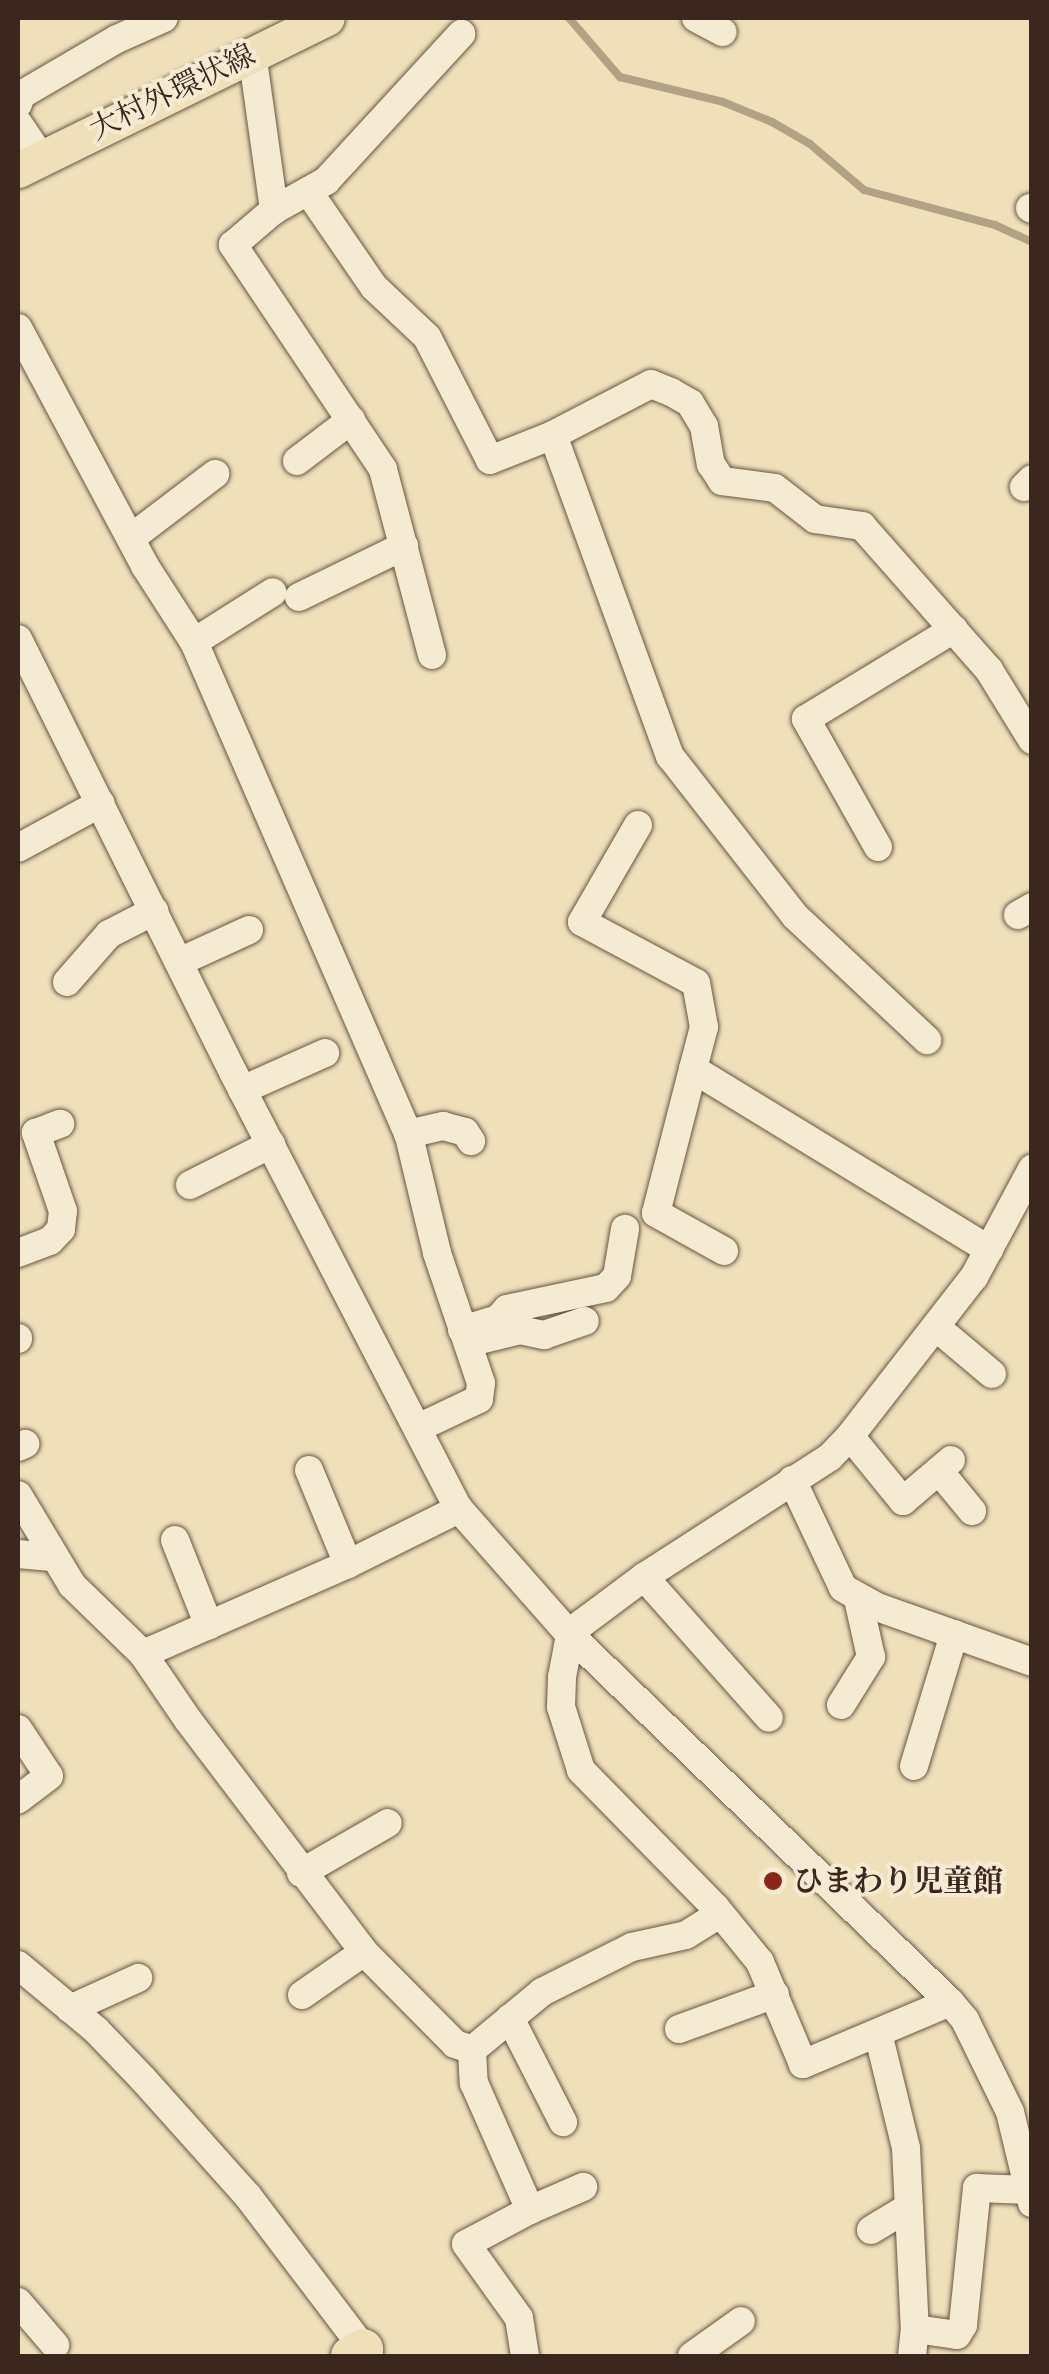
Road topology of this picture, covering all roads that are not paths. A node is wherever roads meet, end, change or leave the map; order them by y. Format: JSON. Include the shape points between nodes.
{"nodes":[{"id":1,"x":164,"y":18,"type":"edge"},
{"id":2,"x":327,"y":18,"type":"edge"},
{"id":3,"x":696,"y":18,"type":"edge"},
{"id":4,"x":722,"y":32,"type":"dead end"},
{"id":5,"x":461,"y":34,"type":"dead end"},
{"id":6,"x":252,"y":53,"type":"junction"},
{"id":7,"x":18,"y":104,"type":"edge"},
{"id":8,"x":18,"y":123,"type":"edge"},
{"id":9,"x":29,"y":163,"type":"edge"},
{"id":10,"x":308,"y":191,"type":"junction"},
{"id":11,"x":274,"y":210,"type":"junction"},
{"id":12,"x":18,"y":328,"type":"edge"},
{"id":13,"x":351,"y":420,"type":"junction"},
{"id":14,"x":553,"y":435,"type":"junction"},
{"id":15,"x":296,"y":460,"type":"dead end"},
{"id":16,"x":215,"y":474,"type":"dead end"},
{"id":17,"x":131,"y":538,"type":"junction"},
{"id":18,"x":404,"y":546,"type":"junction"},
{"id":19,"x":954,"y":629,"type":"junction"},
{"id":20,"x":18,"y":639,"type":"edge"},
{"id":21,"x":194,"y":642,"type":"junction"},
{"id":22,"x":432,"y":655,"type":"dead end"},
{"id":23,"x":26,"y":668,"type":"edge"},
{"id":24,"x":1032,"y":740,"type":"edge"},
{"id":25,"x":101,"y":803,"type":"junction"},
{"id":26,"x":638,"y":825,"type":"dead end"},
{"id":27,"x":878,"y":847,"type":"dead end"},
{"id":28,"x":18,"y":848,"type":"edge"},
{"id":29,"x":154,"y":911,"type":"junction"},
{"id":30,"x":248,"y":930,"type":"dead end"},
{"id":31,"x":180,"y":962,"type":"junction"},
{"id":32,"x":67,"y":982,"type":"dead end"},
{"id":33,"x":928,"y":1040,"type":"dead end"},
{"id":34,"x":325,"y":1053,"type":"dead end"},
{"id":35,"x":693,"y":1070,"type":"junction"},
{"id":36,"x":242,"y":1090,"type":"junction"},
{"id":37,"x":42,"y":1124,"type":"dead end"},
{"id":38,"x":408,"y":1134,"type":"junction"},
{"id":39,"x":471,"y":1141,"type":"dead end"},
{"id":40,"x":271,"y":1144,"type":"junction"},
{"id":41,"x":1032,"y":1169,"type":"edge"},
{"id":42,"x":190,"y":1185,"type":"dead end"},
{"id":43,"x":624,"y":1229,"type":"dead end"},
{"id":44,"x":989,"y":1250,"type":"junction"},
{"id":45,"x":18,"y":1253,"type":"edge"},
{"id":46,"x":697,"y":1269,"type":"dead end"},
{"id":47,"x":584,"y":1321,"type":"dead end"},
{"id":48,"x":936,"y":1326,"type":"junction"},
{"id":49,"x":465,"y":1337,"type":"junction"},
{"id":50,"x":992,"y":1374,"type":"dead end"},
{"id":51,"x":420,"y":1427,"type":"junction"},
{"id":52,"x":850,"y":1436,"type":"junction"},
{"id":53,"x":310,"y":1470,"type":"dead end"},
{"id":54,"x":792,"y":1480,"type":"junction"},
{"id":55,"x":18,"y":1495,"type":"edge"},
{"id":56,"x":460,"y":1509,"type":"junction"},
{"id":57,"x":972,"y":1511,"type":"dead end"},
{"id":58,"x":174,"y":1540,"type":"dead end"},
{"id":59,"x":18,"y":1554,"type":"edge"},
{"id":60,"x":52,"y":1556,"type":"junction"},
{"id":61,"x":348,"y":1564,"type":"junction"},
{"id":62,"x":644,"y":1577,"type":"junction"},
{"id":63,"x":858,"y":1599,"type":"junction"},
{"id":64,"x":209,"y":1626,"type":"junction"},
{"id":65,"x":954,"y":1634,"type":"junction"},
{"id":66,"x":570,"y":1635,"type":"junction"},
{"id":67,"x":143,"y":1654,"type":"junction"},
{"id":68,"x":1032,"y":1662,"type":"edge"},
{"id":69,"x":841,"y":1705,"type":"dead end"},
{"id":70,"x":769,"y":1718,"type":"dead end"},
{"id":71,"x":18,"y":1729,"type":"edge"},
{"id":72,"x":914,"y":1766,"type":"dead end"},
{"id":73,"x":18,"y":1799,"type":"edge"},
{"id":74,"x":388,"y":1823,"type":"dead end"},
{"id":75,"x":301,"y":1873,"type":"junction"},
{"id":76,"x":720,"y":1914,"type":"junction"},
{"id":77,"x":364,"y":1952,"type":"junction"},
{"id":78,"x":18,"y":1965,"type":"edge"},
{"id":79,"x":138,"y":1978,"type":"dead end"},
{"id":80,"x":775,"y":1994,"type":"junction"},
{"id":81,"x":302,"y":1995,"type":"dead end"},
{"id":82,"x":950,"y":2002,"type":"junction"},
{"id":83,"x":70,"y":2008,"type":"junction"},
{"id":84,"x":510,"y":2018,"type":"junction"},
{"id":85,"x":679,"y":2028,"type":"dead end"},
{"id":86,"x":878,"y":2033,"type":"junction"},
{"id":87,"x":472,"y":2050,"type":"junction"},
{"id":88,"x":563,"y":2122,"type":"dead end"},
{"id":89,"x":584,"y":2187,"type":"dead end"},
{"id":90,"x":1030,"y":2196,"type":"edge"},
{"id":91,"x":909,"y":2207,"type":"junction"},
{"id":92,"x":530,"y":2210,"type":"junction"},
{"id":93,"x":870,"y":2230,"type":"dead end"},
{"id":94,"x":18,"y":2302,"type":"edge"},
{"id":95,"x":741,"y":2321,"type":"dead end"},
{"id":96,"x":914,"y":2343,"type":"edge"},
{"id":97,"x":55,"y":2345,"type":"dead end"},
{"id":98,"x":361,"y":2354,"type":"edge"},
{"id":99,"x":525,"y":2356,"type":"edge"},
{"id":100,"x":692,"y":2356,"type":"edge"}],
"edges":[{"from":1,"to":7,"type":"street","via":[[53,76],[21,95]]},
{"from":2,"to":6,"type":"main road","name":"大村外環状線"},
{"from":3,"to":4,"type":"street"},
{"from":5,"to":10,"type":"street","via":[[326,181]]},
{"from":6,"to":9,"type":"main road","name":"大村外環状線"},
{"from":6,"to":11,"type":"street"},
{"from":8,"to":9,"type":"street"},
{"from":10,"to":11,"type":"street"},
{"from":10,"to":14,"type":"street","via":[[374,287],[427,337],[490,460]]},
{"from":11,"to":13,"type":"street","via":[[233,245]]},
{"from":12,"to":17,"type":"street"},
{"from":13,"to":15,"type":"street"},
{"from":13,"to":18,"type":"street","via":[[384,469]]},
{"from":14,"to":19,"type":"street","via":[[651,384],[690,403],[704,426],[719,489],[775,488],[815,519],[862,526]]},
{"from":14,"to":33,"type":"street","via":[[670,756],[796,917]]},
{"from":16,"to":17,"type":"street"},
{"from":17,"to":21,"type":"street"},
{"from":18,"to":21,"type":"street","via":[[286,594]]},
{"from":18,"to":22,"type":"street"},
{"from":19,"to":24,"type":"street","via":[[989,670]]},
{"from":19,"to":27,"type":"street","via":[[806,719]]},
{"from":20,"to":23,"type":"street"},
{"from":21,"to":38,"type":"street"},
{"from":23,"to":25,"type":"street"},
{"from":25,"to":28,"type":"street"},
{"from":25,"to":29,"type":"street"},
{"from":26,"to":35,"type":"street","via":[[582,922],[696,983],[704,1027]]},
{"from":29,"to":31,"type":"street"},
{"from":29,"to":32,"type":"street","via":[[109,934]]},
{"from":30,"to":31,"type":"street"},
{"from":31,"to":36,"type":"street"},
{"from":34,"to":36,"type":"street"},
{"from":35,"to":44,"type":"street"},
{"from":35,"to":46,"type":"street","via":[[656,1212],[717,1247]]},
{"from":36,"to":40,"type":"street"},
{"from":37,"to":45,"type":"street","via":[[63,1210],[61,1230]]},
{"from":38,"to":39,"type":"street","via":[[443,1126],[465,1132]]},
{"from":38,"to":49,"type":"street"},
{"from":40,"to":42,"type":"street"},
{"from":40,"to":51,"type":"street"},
{"from":41,"to":44,"type":"street"},
{"from":43,"to":49,"type":"street","via":[[617,1276],[606,1288],[507,1309]]},
{"from":44,"to":48,"type":"street"},
{"from":47,"to":49,"type":"street","via":[[544,1335],[520,1330]]},
{"from":48,"to":50,"type":"street"},
{"from":48,"to":52,"type":"street"},
{"from":49,"to":51,"type":"street","via":[[481,1382],[479,1399]]},
{"from":51,"to":56,"type":"street"},
{"from":52,"to":54,"type":"street"},
{"from":52,"to":57,"type":"street","via":[[904,1500],[945,1466]]},
{"from":53,"to":61,"type":"street"},
{"from":54,"to":62,"type":"street"},
{"from":54,"to":63,"type":"street","via":[[843,1588]]},
{"from":55,"to":60,"type":"street"},
{"from":56,"to":61,"type":"street"},
{"from":56,"to":66,"type":"street"},
{"from":58,"to":64,"type":"street"},
{"from":59,"to":60,"type":"street"},
{"from":60,"to":67,"type":"street","via":[[96,1612]]},
{"from":61,"to":64,"type":"street"},
{"from":62,"to":66,"type":"street"},
{"from":62,"to":70,"type":"street"},
{"from":63,"to":65,"type":"street"},
{"from":63,"to":69,"type":"street","via":[[871,1658]]},
{"from":64,"to":67,"type":"street"},
{"from":65,"to":68,"type":"street"},
{"from":65,"to":72,"type":"street"},
{"from":66,"to":76,"type":"street","via":[[561,1708],[581,1770]]},
{"from":66,"to":82,"type":"street"},
{"from":67,"to":75,"type":"street"},
{"from":71,"to":73,"type":"street","via":[[49,1776]]},
{"from":74,"to":75,"type":"street"},
{"from":75,"to":77,"type":"street"},
{"from":76,"to":80,"type":"street","via":[[760,1962]]},
{"from":76,"to":84,"type":"street","via":[[686,1935],[632,1947],[542,1992]]},
{"from":77,"to":81,"type":"street"},
{"from":77,"to":87,"type":"street","via":[[455,2044]]},
{"from":78,"to":83,"type":"street"},
{"from":79,"to":83,"type":"street"},
{"from":80,"to":85,"type":"street"},
{"from":80,"to":86,"type":"street","via":[[803,2064]]},
{"from":82,"to":86,"type":"street"},
{"from":82,"to":90,"type":"street","via":[[1010,2112]]},
{"from":83,"to":98,"type":"street","via":[[247,2195]]},
{"from":84,"to":87,"type":"street"},
{"from":84,"to":88,"type":"street"},
{"from":86,"to":91,"type":"street","via":[[906,2148]]},
{"from":87,"to":92,"type":"street","via":[[474,2083]]},
{"from":89,"to":92,"type":"street"},
{"from":90,"to":96,"type":"street","via":[[977,2188],[963,2325],[957,2335]]},
{"from":91,"to":93,"type":"street"},
{"from":91,"to":96,"type":"street"},
{"from":92,"to":99,"type":"street","via":[[466,2244],[518,2318]]},
{"from":94,"to":97,"type":"street"},
{"from":95,"to":100,"type":"street"}]}
